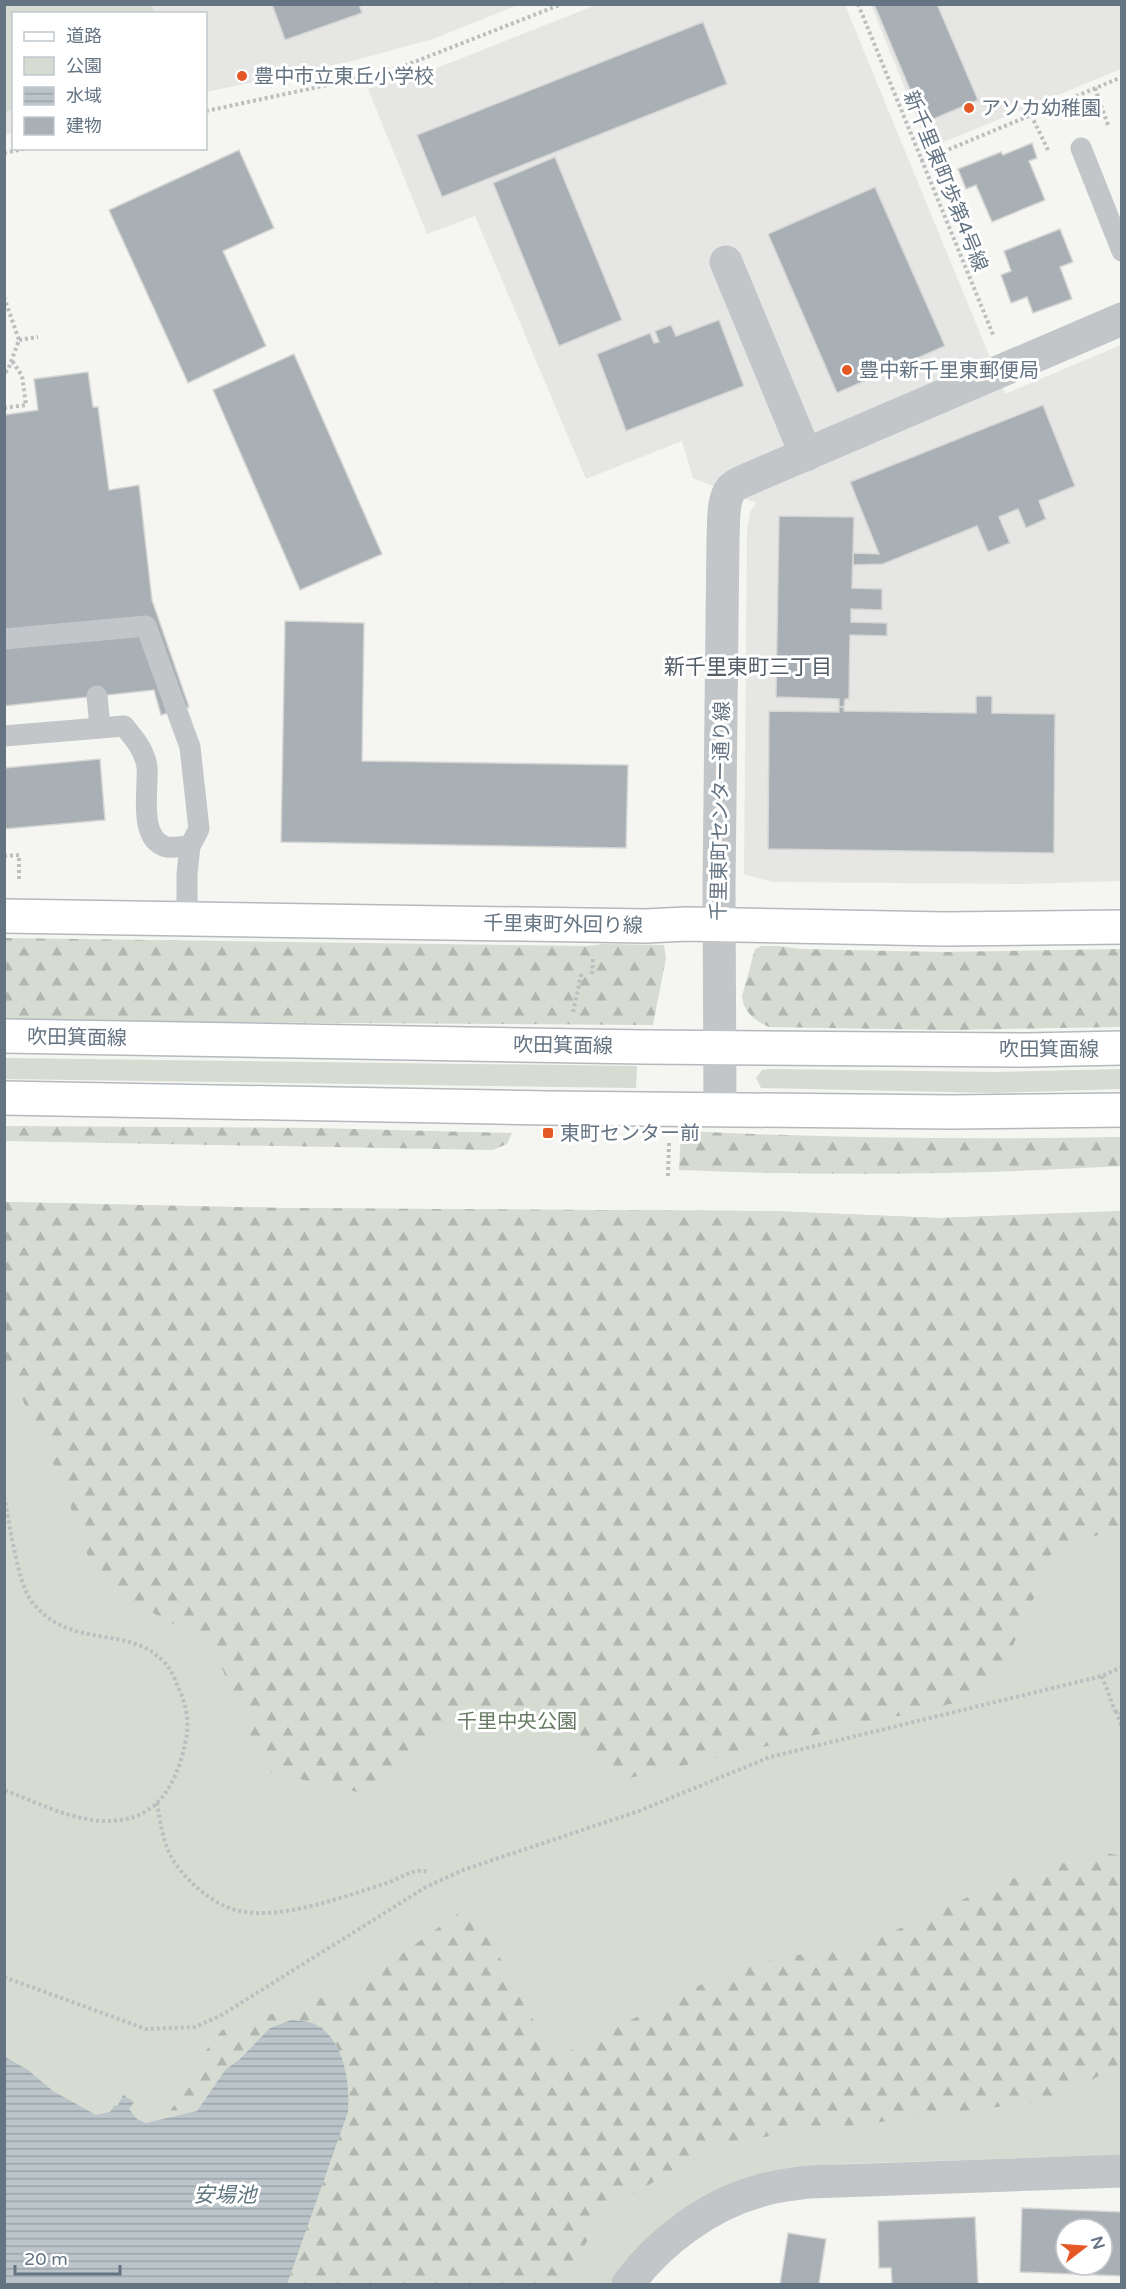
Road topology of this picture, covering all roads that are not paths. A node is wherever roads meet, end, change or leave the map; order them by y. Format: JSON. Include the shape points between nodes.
{"nodes":[{"id":1,"x":1081,"y":147,"type":"dead end"},
{"id":2,"x":1122,"y":251,"type":"edge"},
{"id":3,"x":726,"y":262,"type":"dead end"},
{"id":4,"x":1122,"y":319,"type":"edge"},
{"id":5,"x":806,"y":454,"type":"junction"},
{"id":6,"x":4,"y":639,"type":"edge"},
{"id":7,"x":97,"y":696,"type":"dead end"},
{"id":8,"x":100,"y":727,"type":"junction"},
{"id":9,"x":4,"y":736,"type":"edge"},
{"id":10,"x":190,"y":846,"type":"junction"},
{"id":11,"x":4,"y":916,"type":"edge"},
{"id":12,"x":187,"y":918,"type":"junction"},
{"id":13,"x":719,"y":925,"type":"junction"},
{"id":14,"x":1122,"y":927,"type":"edge"},
{"id":15,"x":4,"y":1036,"type":"edge"},
{"id":16,"x":719,"y":1047,"type":"junction"},
{"id":17,"x":1122,"y":1048,"type":"edge"},
{"id":18,"x":4,"y":1098,"type":"edge"},
{"id":19,"x":720,"y":1109,"type":"junction"},
{"id":20,"x":1122,"y":1110,"type":"edge"},
{"id":21,"x":1122,"y":2171,"type":"edge"},
{"id":22,"x":628,"y":2284,"type":"edge"}],
"edges":[{"from":1,"to":2,"type":"lane"},
{"from":3,"to":5,"type":"street"},
{"from":4,"to":5,"type":"street","name":"千里東町センター通り線"},
{"from":5,"to":13,"type":"street","name":"千里東町センター通り線","via":[[732,487],[726,500]]},
{"from":6,"to":10,"type":"lane","via":[[146,626],[190,747],[199,829]]},
{"from":7,"to":8,"type":"lane"},
{"from":8,"to":9,"type":"lane"},
{"from":8,"to":10,"type":"lane","via":[[124,726],[136,741],[147,765],[146,813],[154,840],[166,847]]},
{"from":10,"to":12,"type":"lane"},
{"from":11,"to":12,"type":"main road","name":"千里東町外回り線"},
{"from":12,"to":13,"type":"main road","name":"千里東町外回り線"},
{"from":13,"to":14,"type":"main road","name":"千里東町外回り線"},
{"from":13,"to":16,"type":"street","name":"千里東町センター通り線"},
{"from":15,"to":16,"type":"main road","name":"吹田箕面線"},
{"from":16,"to":17,"type":"main road","name":"吹田箕面線"},
{"from":16,"to":19,"type":"street","name":"千里東町センター通り線"},
{"from":18,"to":19,"type":"main road"},
{"from":19,"to":20,"type":"main road"},
{"from":21,"to":22,"type":"street","via":[[809,2182],[759,2191],[688,2227],[658,2250]]}]}
